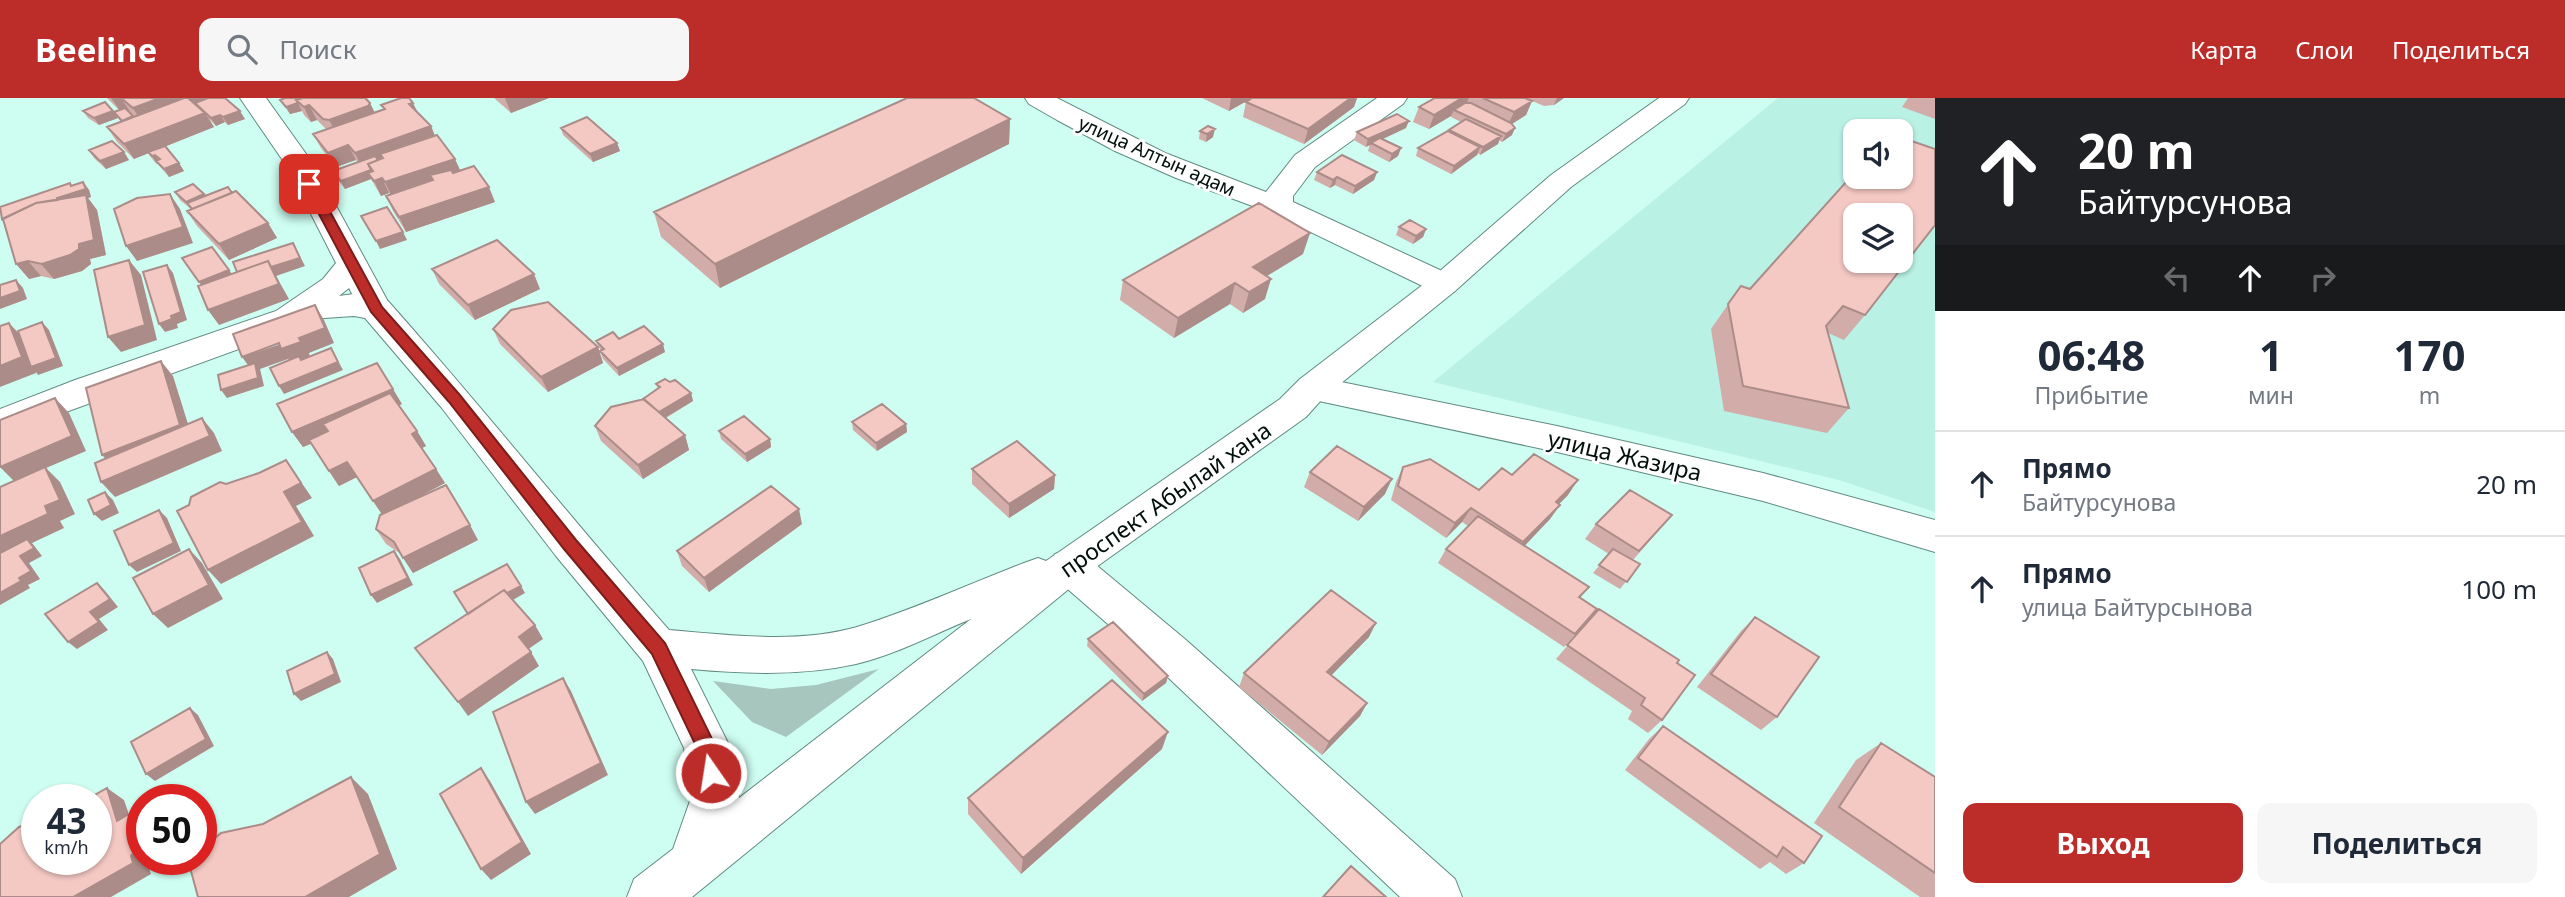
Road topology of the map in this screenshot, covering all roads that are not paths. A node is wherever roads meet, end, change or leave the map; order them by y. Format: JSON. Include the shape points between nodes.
{"nodes":[{"id":1,"x":253,"y":98,"type":"edge"},
{"id":2,"x":1038,"y":98,"type":"edge"},
{"id":3,"x":1394,"y":98,"type":"edge"},
{"id":4,"x":1676,"y":98,"type":"edge"},
{"id":5,"x":1279,"y":206,"type":"junction"},
{"id":6,"x":352,"y":264,"type":"junction"},
{"id":7,"x":1444,"y":284,"type":"junction"},
{"id":8,"x":376,"y":309,"type":"junction"},
{"id":9,"x":288,"y":319,"type":"junction"},
{"id":10,"x":1312,"y":388,"type":"junction"},
{"id":11,"x":0,"y":423,"type":"edge"},
{"id":12,"x":1935,"y":536,"type":"edge"},
{"id":13,"x":1073,"y":562,"type":"junction"},
{"id":14,"x":658,"y":648,"type":"junction"},
{"id":15,"x":692,"y":866,"type":"junction"},
{"id":16,"x":652,"y":897,"type":"edge"},
{"id":17,"x":1437,"y":897,"type":"edge"}],
"edges":[{"from":1,"to":6,"type":"main road","via":[[300,165]]},
{"from":2,"to":5,"type":"main road","name":"улица Алтын адам","via":[[1151,156]]},
{"from":3,"to":5,"type":"main road","via":[[1305,161],[1278,195]]},
{"from":4,"to":7,"type":"main road","name":"проспект Абылай хана","via":[[1562,181]]},
{"from":5,"to":7,"type":"main road","name":"улица Алтын адам"},
{"from":6,"to":8,"type":"main road"},
{"from":6,"to":9,"type":"main road","via":[[334,286]]},
{"from":7,"to":10,"type":"main road","name":"проспект Абылай хана"},
{"from":8,"to":9,"type":"main road","via":[[354,305],[320,308]]},
{"from":8,"to":14,"type":"main road"},
{"from":9,"to":11,"type":"main road"},
{"from":10,"to":12,"type":"main road","name":"улица Жазира","via":[[1763,487]]},
{"from":10,"to":13,"type":"main road","name":"проспект Абылай хана","via":[[1293,408]]},
{"from":13,"to":14,"type":"main road","via":[[858,645],[756,656]]},
{"from":13,"to":15,"type":"main road","name":"проспект Абылай хана"},
{"from":13,"to":17,"type":"main road"},
{"from":14,"to":15,"type":"main road","via":[[707,747],[715,798]]},
{"from":15,"to":16,"type":"main road","name":"проспект Абылай хана"}]}
